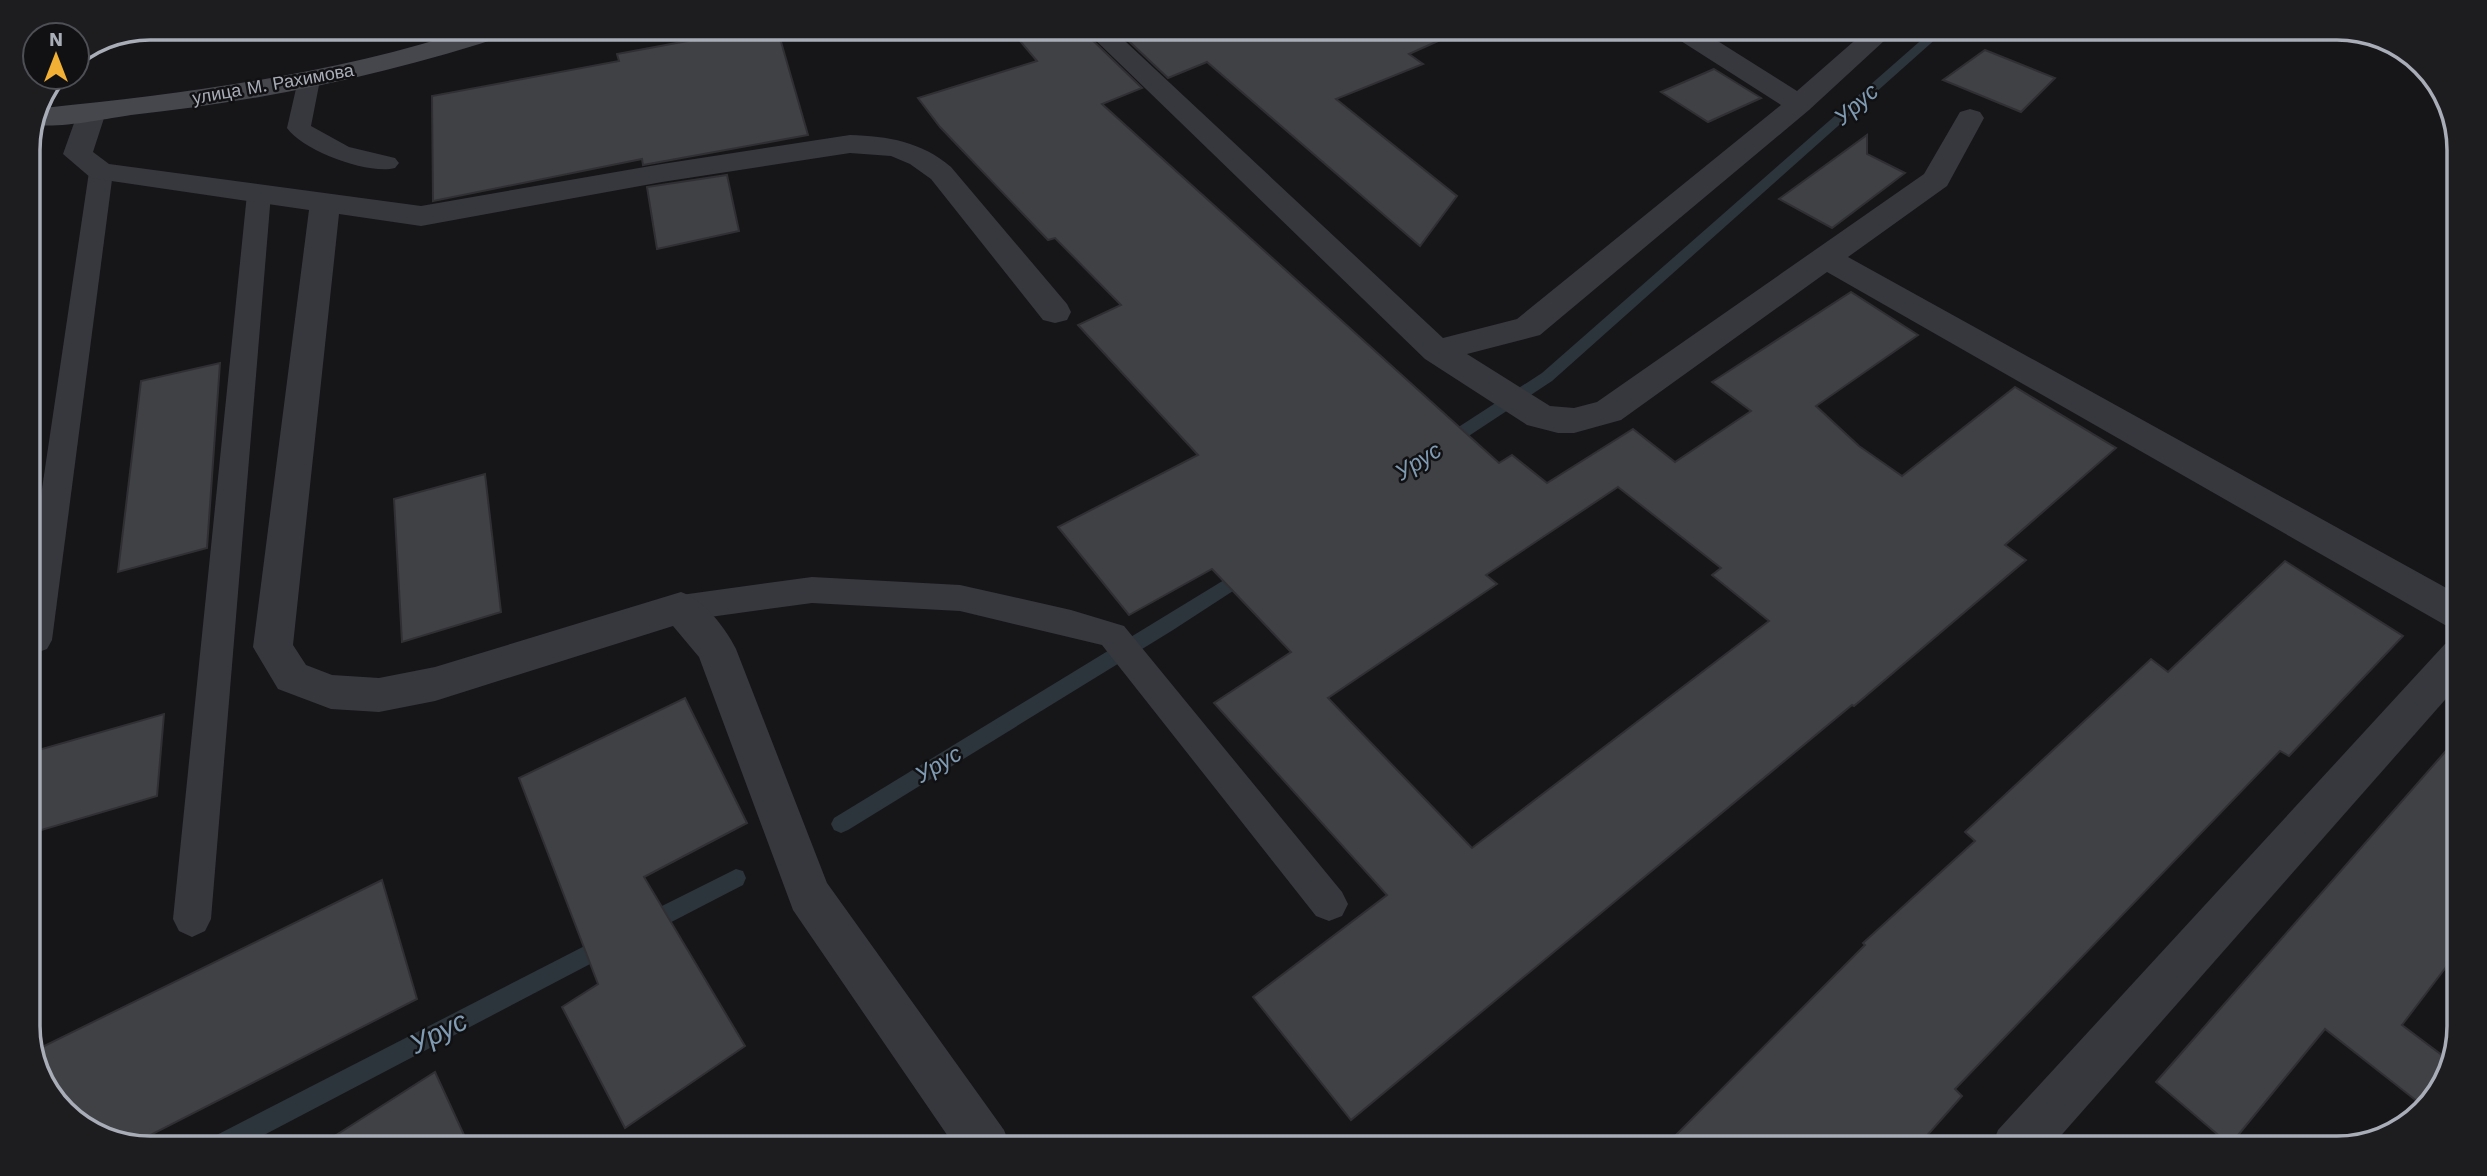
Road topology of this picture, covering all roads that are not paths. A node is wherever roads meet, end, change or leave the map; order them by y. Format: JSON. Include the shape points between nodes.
{"nodes":[{"id":1,"x":464,"y":40,"type":"edge"},
{"id":2,"x":1109,"y":40,"type":"edge"},
{"id":3,"x":1698,"y":40,"type":"edge"},
{"id":4,"x":1872,"y":40,"type":"edge"},
{"id":5,"x":309,"y":80,"type":"junction"},
{"id":6,"x":1800,"y":104,"type":"junction"},
{"id":7,"x":92,"y":112,"type":"junction"},
{"id":8,"x":46,"y":116,"type":"edge"},
{"id":9,"x":1970,"y":118,"type":"dead end"},
{"id":10,"x":387,"y":163,"type":"dead end"},
{"id":11,"x":101,"y":172,"type":"junction"},
{"id":12,"x":259,"y":194,"type":"junction"},
{"id":13,"x":325,"y":203,"type":"junction"},
{"id":14,"x":1826,"y":258,"type":"junction"},
{"id":15,"x":1055,"y":312,"type":"dead end"},
{"id":16,"x":1437,"y":351,"type":"junction"},
{"id":17,"x":2447,"y":607,"type":"edge"},
{"id":18,"x":681,"y":608,"type":"junction"},
{"id":19,"x":40,"y":611,"type":"edge"},
{"id":20,"x":2447,"y":669,"type":"edge"},
{"id":21,"x":1329,"y":904,"type":"dead end"},
{"id":22,"x":192,"y":919,"type":"dead end"},
{"id":23,"x":978,"y":1136,"type":"edge"},
{"id":24,"x":2027,"y":1136,"type":"edge"}],
"edges":[{"from":1,"to":5,"type":"street","name":"улица М. Рахимова"},
{"from":2,"to":16,"type":"street"},
{"from":3,"to":6,"type":"street"},
{"from":4,"to":6,"type":"street"},
{"from":5,"to":7,"type":"street","name":"улица М. Рахимова"},
{"from":5,"to":10,"type":"lane","via":[[299,128],[347,156]]},
{"from":6,"to":16,"type":"street","via":[[1528,327]]},
{"from":7,"to":8,"type":"street","name":"улица М. Рахимова"},
{"from":7,"to":11,"type":"street","via":[[78,153]]},
{"from":9,"to":14,"type":"street","via":[[1937,180]]},
{"from":11,"to":12,"type":"street"},
{"from":11,"to":19,"type":"lane"},
{"from":12,"to":13,"type":"street"},
{"from":12,"to":22,"type":"lane"},
{"from":13,"to":15,"type":"street","via":[[421,216],[662,173],[850,144],[880,144],[925,158],[941,173]]},
{"from":13,"to":18,"type":"street","via":[[273,647],[292,677],[331,692],[379,695],[435,684]]},
{"from":14,"to":16,"type":"street","via":[[1609,411],[1575,422],[1539,416]]},
{"from":14,"to":17,"type":"street"},
{"from":18,"to":21,"type":"lane","via":[[812,590],[960,598],[1113,635]]},
{"from":18,"to":23,"type":"street","via":[[716,649],[809,895]]},
{"from":20,"to":24,"type":"street"}]}
